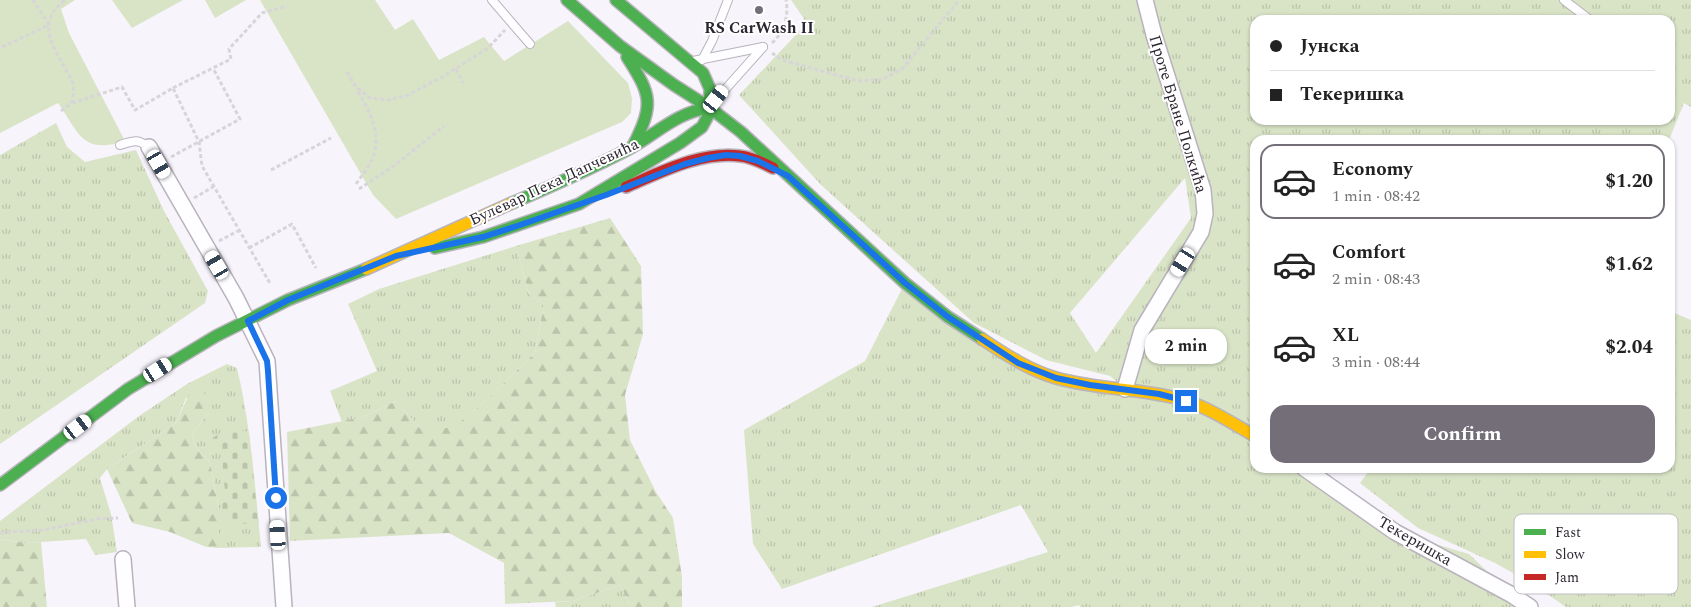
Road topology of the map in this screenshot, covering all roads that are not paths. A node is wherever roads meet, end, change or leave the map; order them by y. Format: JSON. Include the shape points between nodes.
{"nodes":[{"id":1,"x":492,"y":0,"type":"edge"},
{"id":2,"x":567,"y":0,"type":"edge"},
{"id":3,"x":616,"y":0,"type":"edge"},
{"id":4,"x":728,"y":0,"type":"edge"},
{"id":5,"x":1145,"y":0,"type":"edge"},
{"id":6,"x":1564,"y":0,"type":"edge"},
{"id":7,"x":1584,"y":15,"type":"edge"},
{"id":8,"x":530,"y":44,"type":"dead end"},
{"id":9,"x":620,"y":46,"type":"junction"},
{"id":10,"x":696,"y":61,"type":"junction"},
{"id":11,"x":710,"y":108,"type":"junction"},
{"id":12,"x":120,"y":145,"type":"dead end"},
{"id":13,"x":633,"y":146,"type":"junction"},
{"id":14,"x":149,"y":147,"type":"joint"},
{"id":15,"x":788,"y":176,"type":"junction"},
{"id":16,"x":579,"y":204,"type":"junction"},
{"id":17,"x":396,"y":256,"type":"junction"},
{"id":18,"x":248,"y":321,"type":"junction"},
{"id":19,"x":1125,"y":389,"type":"junction"},
{"id":20,"x":1250,"y":433,"type":"edge"},
{"id":21,"x":1311,"y":473,"type":"edge"},
{"id":22,"x":0,"y":486,"type":"edge"},
{"id":23,"x":123,"y":559,"type":"dead end"},
{"id":24,"x":127,"y":607,"type":"edge"},
{"id":25,"x":284,"y":607,"type":"edge"},
{"id":26,"x":1530,"y":607,"type":"edge"}],
"edges":[{"from":1,"to":8,"type":"lane"},
{"from":2,"to":9,"type":"street"},
{"from":3,"to":10,"type":"street"},
{"from":4,"to":10,"type":"lane","via":[[712,42]]},
{"from":5,"to":19,"type":"street","name":"Проте Бране Полкића","via":[[1203,190],[1205,214],[1196,241],[1142,330]]},
{"from":6,"to":7,"type":"lane"},
{"from":9,"to":11,"type":"street"},
{"from":9,"to":13,"type":"street","via":[[648,96],[648,114]]},
{"from":10,"to":11,"type":"street","via":[[707,79]]},
{"from":10,"to":11,"type":"lane","via":[[762,47]]},
{"from":11,"to":13,"type":"street","name":"Булевар Пека Дапчевића","via":[[686,113]]},
{"from":11,"to":15,"type":"street"},
{"from":11,"to":16,"type":"street","name":"Булевар Пека Дапчевића","via":[[706,121],[696,133]]},
{"from":12,"to":14,"type":"lane","via":[[141,141]]},
{"from":13,"to":17,"type":"street","name":"Булевар Пека Дапчевића","via":[[562,182]]},
{"from":14,"to":18,"type":"street"},
{"from":15,"to":16,"type":"street","via":[[758,161],[726,155],[685,164]]},
{"from":15,"to":19,"type":"street","via":[[905,283],[1018,363],[1056,378]]},
{"from":16,"to":17,"type":"street","name":"Булевар Пека Дапчевића","via":[[483,237]]},
{"from":17,"to":18,"type":"street","name":"Булевар Пека Дапчевића","via":[[288,300]]},
{"from":18,"to":22,"type":"street","name":"Булевар Пека Дапчевића","via":[[128,389]]},
{"from":18,"to":25,"type":"street","via":[[267,361]]},
{"from":19,"to":20,"type":"street","via":[[1186,401]]},
{"from":21,"to":26,"type":"street","name":"Текеришка","via":[[1395,532]]},
{"from":23,"to":24,"type":"street"}]}
